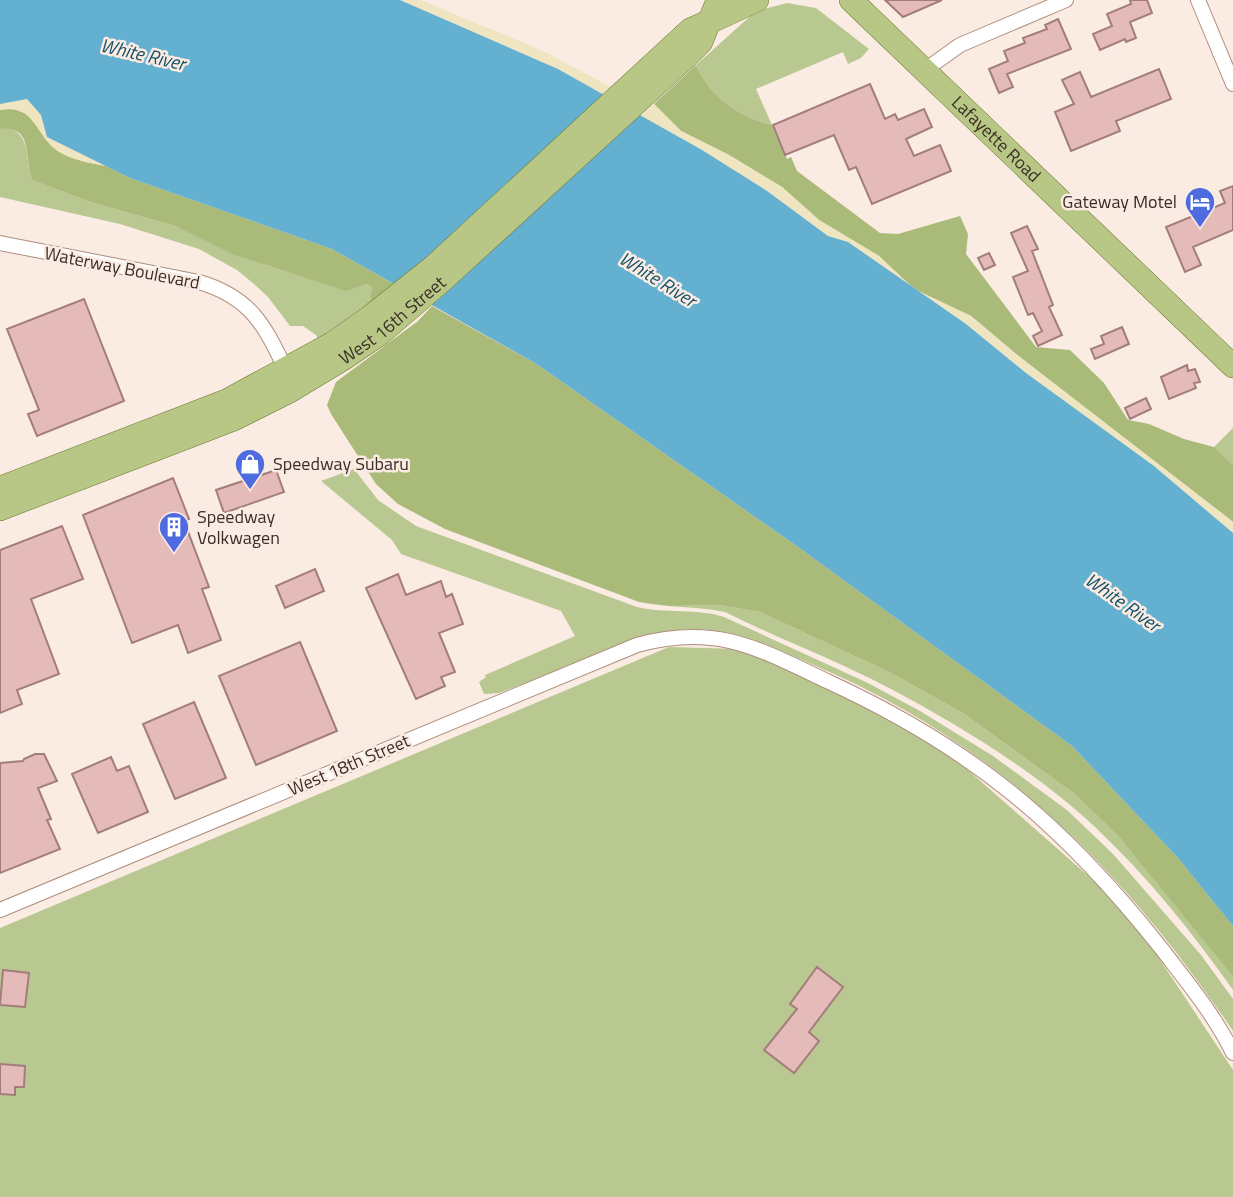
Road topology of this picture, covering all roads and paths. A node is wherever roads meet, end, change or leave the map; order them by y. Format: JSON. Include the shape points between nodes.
{"nodes":[{"id":1,"x":719,"y":0,"type":"edge"},
{"id":2,"x":732,"y":0,"type":"edge"},
{"id":3,"x":757,"y":0,"type":"edge"},
{"id":4,"x":851,"y":0,"type":"edge"},
{"id":5,"x":1066,"y":0,"type":"edge"},
{"id":6,"x":1198,"y":0,"type":"edge"},
{"id":7,"x":710,"y":22,"type":"junction"},
{"id":8,"x":925,"y":70,"type":"junction"},
{"id":9,"x":1233,"y":84,"type":"edge"},
{"id":10,"x":0,"y":243,"type":"edge"},
{"id":11,"x":375,"y":325,"type":"junction"},
{"id":12,"x":1232,"y":363,"type":"edge"},
{"id":13,"x":286,"y":370,"type":"junction"},
{"id":14,"x":0,"y":488,"type":"edge"},
{"id":15,"x":0,"y":509,"type":"edge"},
{"id":16,"x":0,"y":910,"type":"edge"},
{"id":17,"x":1233,"y":1053,"type":"edge"}],
"edges":[{"from":1,"to":7,"type":"main road"},
{"from":2,"to":7,"type":"main road","name":"West 16th Street"},
{"from":3,"to":7,"type":"main road"},
{"from":4,"to":8,"type":"main road","name":"Lafayette Road"},
{"from":5,"to":8,"type":"street","via":[[960,45]]},
{"from":6,"to":9,"type":"street"},
{"from":7,"to":11,"type":"main road","name":"West 16th Street","via":[[701,42],[677,54],[444,279]]},
{"from":8,"to":12,"type":"main road","name":"Lafayette Road"},
{"from":10,"to":13,"type":"street","name":"Waterway Boulevard","via":[[221,289],[257,317]]},
{"from":11,"to":13,"type":"main road","name":"West 16th Street"},
{"from":11,"to":15,"type":"main road","name":"West 16th Street","via":[[310,379],[234,419]]},
{"from":13,"to":14,"type":"main road","name":"West 16th Street","via":[[226,401]]},
{"from":16,"to":17,"type":"street","name":"West 18th Street","via":[[637,645],[672,638],[724,639],[747,644],[870,701],[932,735],[1010,790],[1070,843],[1124,902],[1206,1006]]}]}
